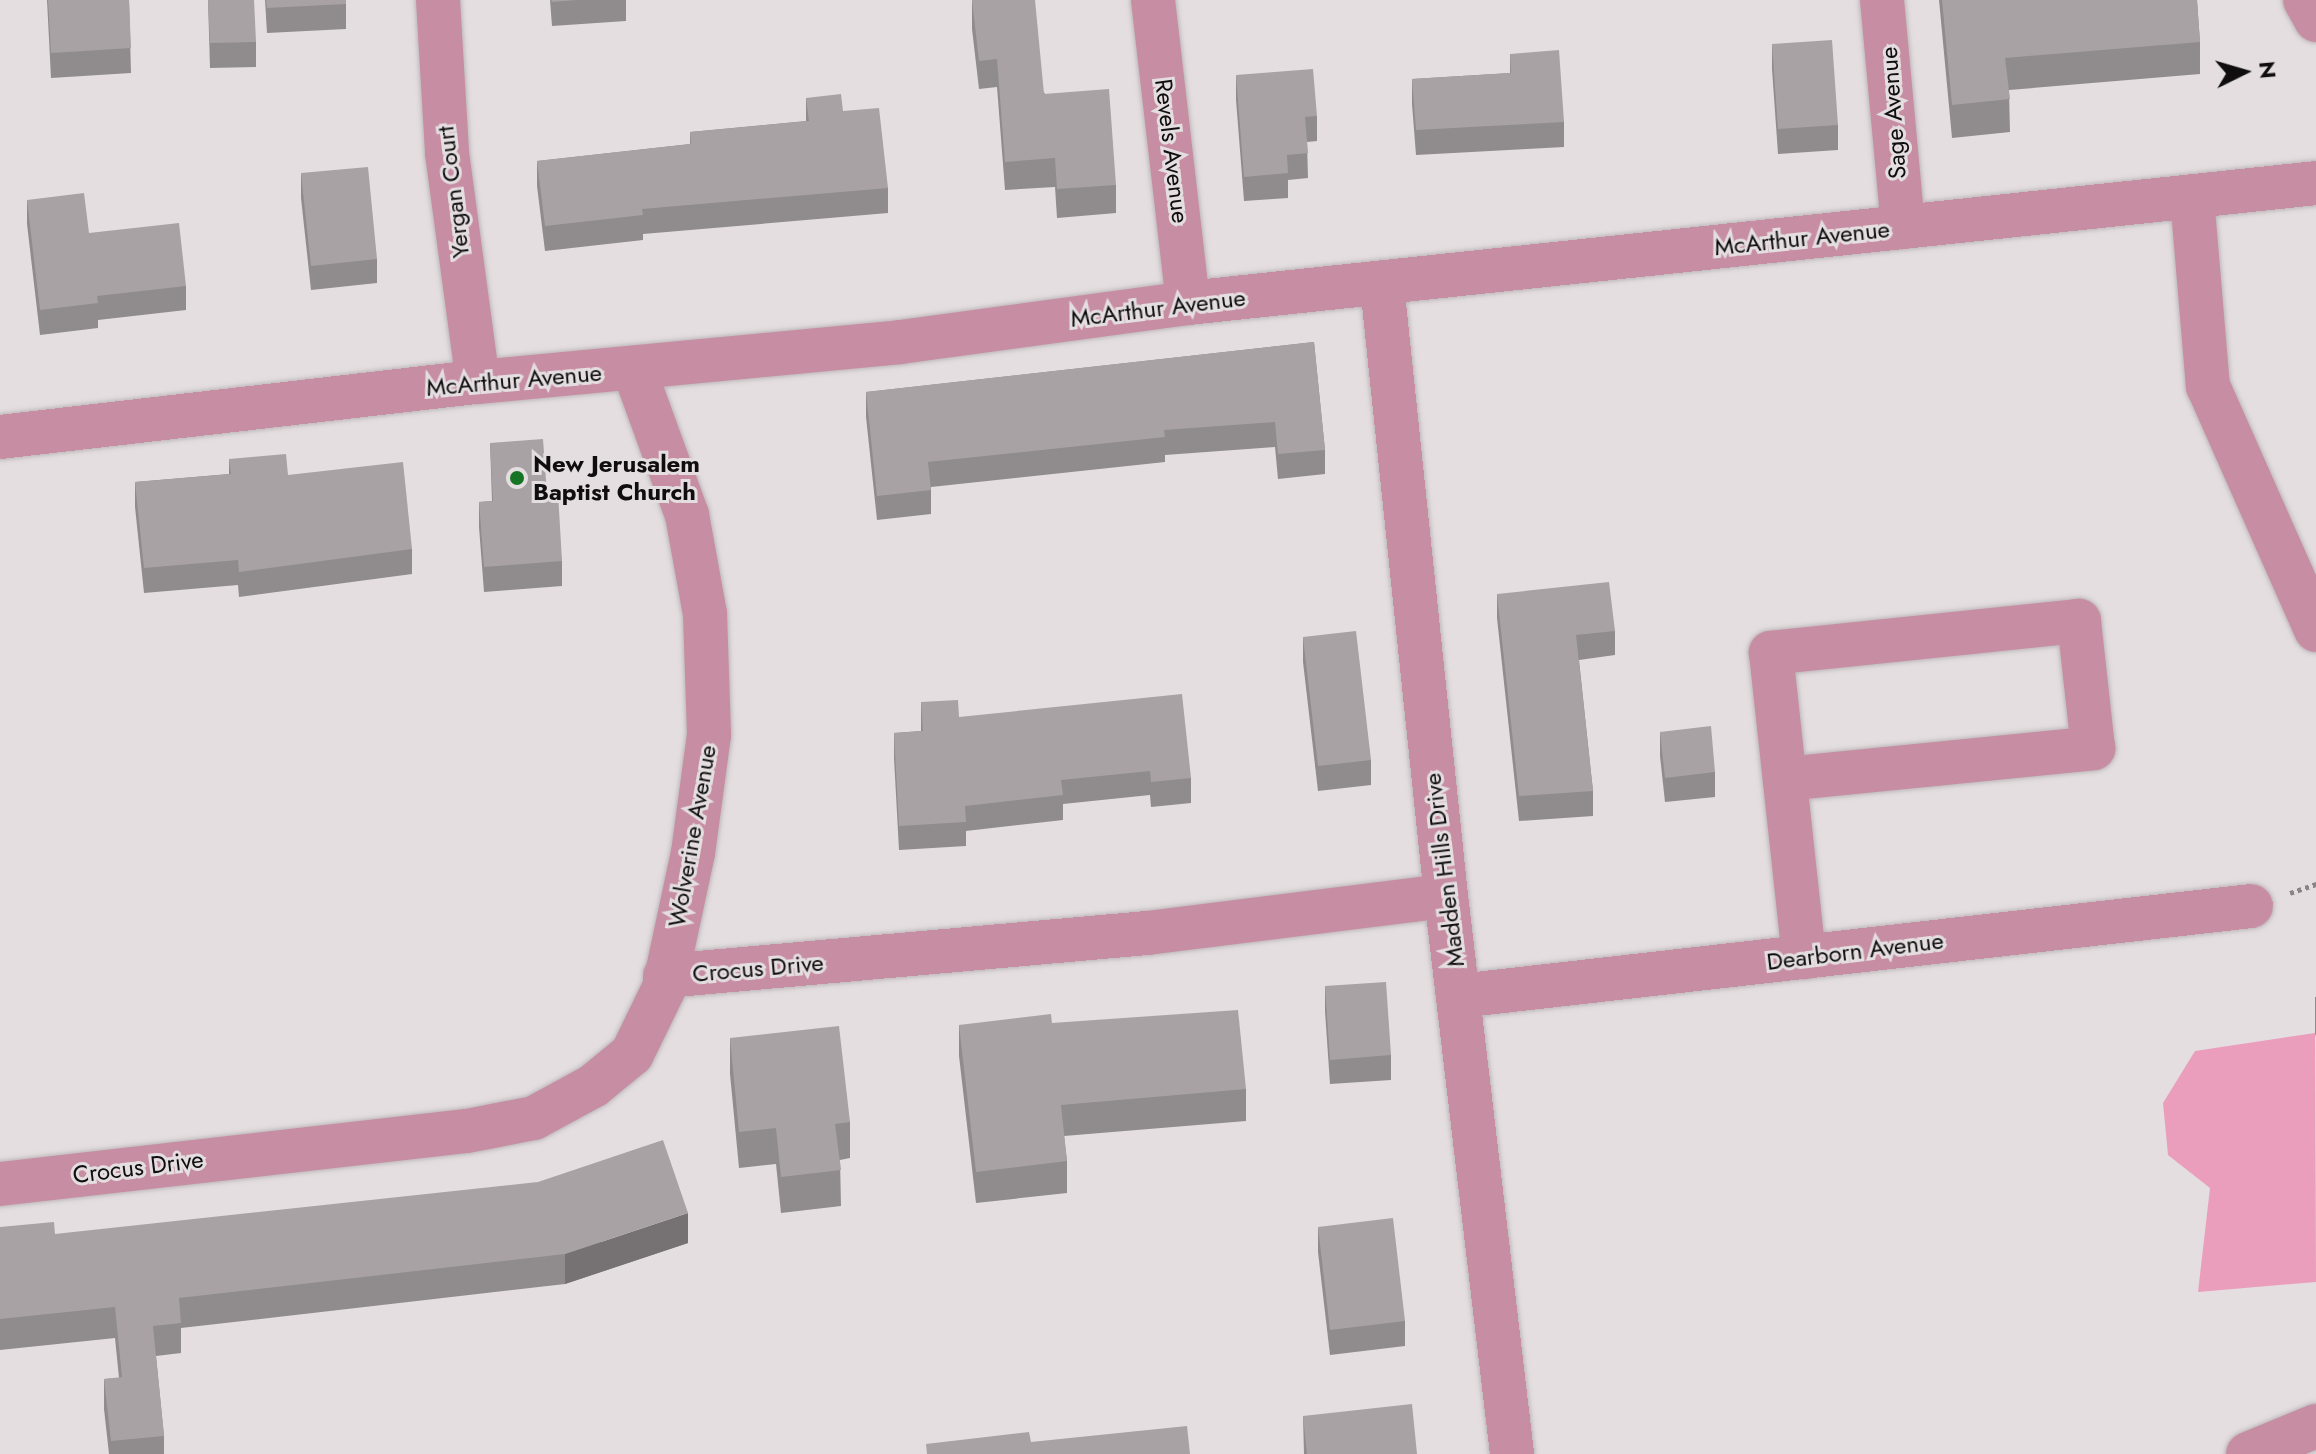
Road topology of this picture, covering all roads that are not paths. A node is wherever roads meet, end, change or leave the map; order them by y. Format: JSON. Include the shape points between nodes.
{"nodes":[{"id":1,"x":438,"y":0,"type":"edge"},
{"id":2,"x":1153,"y":0,"type":"edge"},
{"id":3,"x":1882,"y":0,"type":"edge"},
{"id":4,"x":2305,"y":0,"type":"edge"},
{"id":5,"x":2316,"y":20,"type":"edge"},
{"id":6,"x":2316,"y":183,"type":"edge"},
{"id":7,"x":2192,"y":197,"type":"junction"},
{"id":8,"x":1903,"y":227,"type":"junction"},
{"id":9,"x":1382,"y":285,"type":"junction"},
{"id":10,"x":1188,"y":303,"type":"junction"},
{"id":11,"x":634,"y":369,"type":"junction"},
{"id":12,"x":478,"y":382,"type":"junction"},
{"id":13,"x":0,"y":437,"type":"edge"},
{"id":14,"x":2316,"y":630,"type":"edge"},
{"id":15,"x":1785,"y":779,"type":"junction"},
{"id":16,"x":1446,"y":896,"type":"junction"},
{"id":17,"x":2251,"y":906,"type":"dead end"},
{"id":18,"x":1804,"y":957,"type":"junction"},
{"id":19,"x":665,"y":976,"type":"junction"},
{"id":20,"x":1459,"y":996,"type":"junction"},
{"id":21,"x":0,"y":1184,"type":"edge"},
{"id":22,"x":2316,"y":1426,"type":"edge"},
{"id":23,"x":1512,"y":1454,"type":"edge"},
{"id":24,"x":2248,"y":1454,"type":"edge"}],
"edges":[{"from":1,"to":12,"type":"street","name":"Yergan Court","via":[[447,153]]},
{"from":2,"to":10,"type":"street","name":"Revels Avenue"},
{"from":3,"to":8,"type":"street","name":"Sage Avenue"},
{"from":4,"to":5,"type":"street"},
{"from":6,"to":7,"type":"street","name":"McArthur Avenue"},
{"from":7,"to":8,"type":"street","name":"McArthur Avenue"},
{"from":7,"to":14,"type":"street","via":[[2208,386]]},
{"from":8,"to":9,"type":"street","name":"McArthur Avenue"},
{"from":9,"to":10,"type":"street","name":"McArthur Avenue"},
{"from":9,"to":16,"type":"street","name":"Madden Hills Drive"},
{"from":10,"to":11,"type":"street","name":"McArthur Avenue","via":[[900,342]]},
{"from":11,"to":12,"type":"street","name":"McArthur Avenue"},
{"from":11,"to":19,"type":"street","name":"Wolverine Avenue","via":[[687,515],[709,666],[706,782]]},
{"from":12,"to":13,"type":"street","name":"McArthur Avenue"},
{"from":15,"to":15,"type":"street","via":[[2093,748],[2079,621],[1771,653]]},
{"from":15,"to":18,"type":"street"},
{"from":16,"to":19,"type":"street","name":"Crocus Drive","via":[[1147,933]]},
{"from":16,"to":20,"type":"street","name":"Madden Hills Drive"},
{"from":17,"to":18,"type":"street","name":"Dearborn Avenue"},
{"from":18,"to":20,"type":"street","name":"Dearborn Avenue"},
{"from":19,"to":21,"type":"street","name":"Crocus Drive","via":[[656,1011],[632,1054],[593,1086],[534,1118],[467,1131]]},
{"from":20,"to":23,"type":"street","name":"Madden Hills Drive"},
{"from":22,"to":24,"type":"street"}]}
